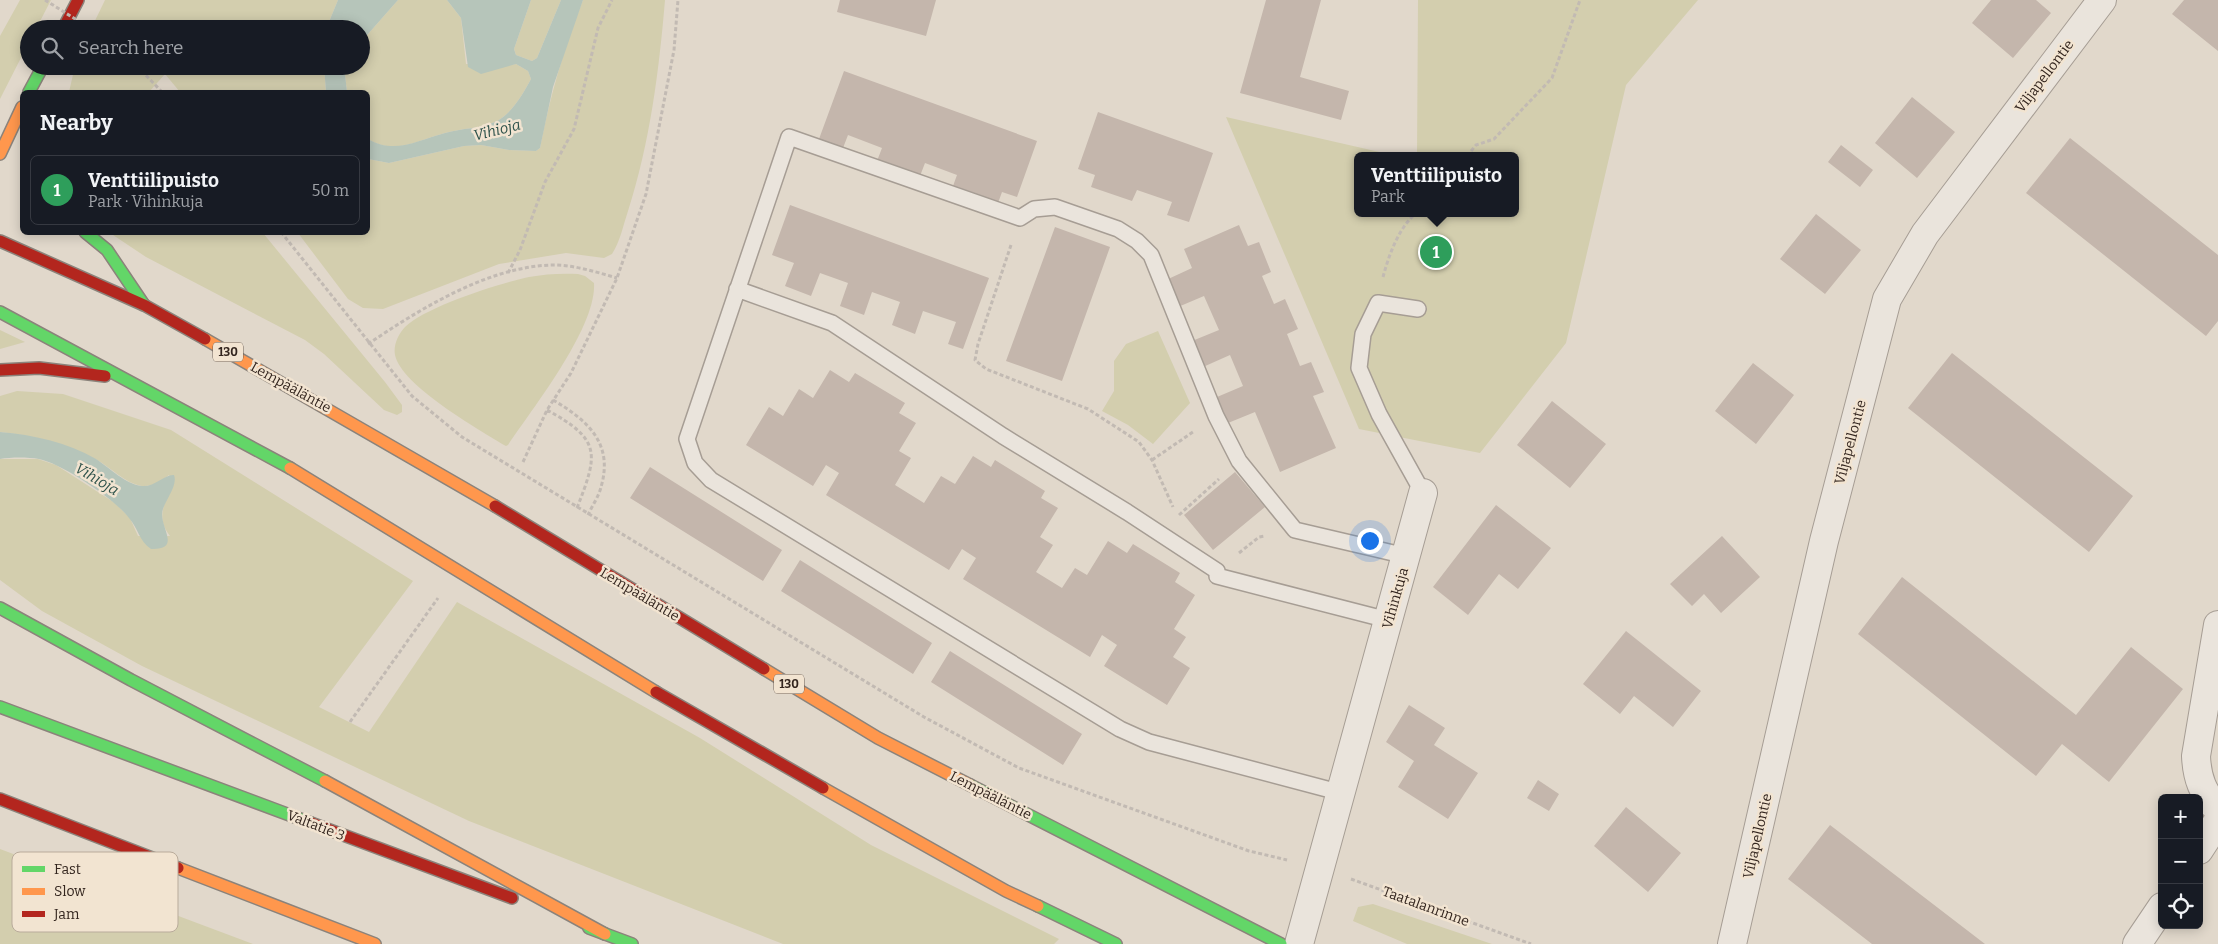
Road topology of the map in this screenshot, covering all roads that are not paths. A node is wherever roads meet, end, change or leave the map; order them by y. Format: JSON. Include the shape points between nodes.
{"nodes":[{"id":1,"x":78,"y":0,"type":"edge"},
{"id":2,"x":2102,"y":0,"type":"edge"},
{"id":3,"x":68,"y":20,"type":"edge"},
{"id":4,"x":39,"y":75,"type":"edge"},
{"id":5,"x":32,"y":89,"type":"edge"},
{"id":6,"x":20,"y":111,"type":"edge"},
{"id":7,"x":0,"y":154,"type":"edge"},
{"id":8,"x":90,"y":235,"type":"edge"},
{"id":9,"x":0,"y":241,"type":"edge"},
{"id":10,"x":737,"y":289,"type":"junction"},
{"id":11,"x":144,"y":305,"type":"junction"},
{"id":12,"x":1418,"y":310,"type":"dead end"},
{"id":13,"x":0,"y":312,"type":"edge"},
{"id":14,"x":0,"y":370,"type":"edge"},
{"id":15,"x":119,"y":377,"type":"junction"},
{"id":16,"x":1423,"y":492,"type":"joint"},
{"id":17,"x":1406,"y":556,"type":"junction"},
{"id":18,"x":0,"y":608,"type":"edge"},
{"id":19,"x":1388,"y":620,"type":"junction"},
{"id":20,"x":2218,"y":625,"type":"edge"},
{"id":21,"x":0,"y":707,"type":"edge"},
{"id":22,"x":1342,"y":793,"type":"junction"},
{"id":23,"x":0,"y":799,"type":"edge"},
{"id":24,"x":2218,"y":810,"type":"edge"},
{"id":25,"x":2218,"y":821,"type":"edge"},
{"id":26,"x":2203,"y":844,"type":"edge"},
{"id":27,"x":137,"y":852,"type":"edge"},
{"id":28,"x":178,"y":868,"type":"edge"},
{"id":29,"x":2158,"y":913,"type":"edge"},
{"id":30,"x":605,"y":934,"type":"junction"},
{"id":31,"x":375,"y":944,"type":"edge"},
{"id":32,"x":632,"y":944,"type":"edge"},
{"id":33,"x":1116,"y":944,"type":"edge"},
{"id":34,"x":1281,"y":944,"type":"edge"},
{"id":35,"x":1299,"y":944,"type":"edge"},
{"id":36,"x":1732,"y":944,"type":"edge"},
{"id":37,"x":2137,"y":944,"type":"edge"}],
"edges":[{"from":1,"to":3,"type":"main road"},
{"from":2,"to":36,"type":"street","name":"Viljapellontie","via":[[1924,234],[1887,299],[1824,540]]},
{"from":4,"to":5,"type":"main road"},
{"from":6,"to":7,"type":"main road"},
{"from":8,"to":11,"type":"main road","number":"130","via":[[107,250]]},
{"from":9,"to":11,"type":"main road","name":"Lempääläntie"},
{"from":10,"to":17,"type":"lane","via":[[789,137],[1020,218],[1034,209],[1055,207],[1118,229],[1137,241],[1150,255],[1216,416],[1239,461],[1295,530]]},
{"from":10,"to":19,"type":"lane","via":[[832,322],[1003,436],[1217,571],[1216,576]]},
{"from":10,"to":22,"type":"lane","via":[[687,440],[695,463],[711,480],[1120,729],[1149,742]]},
{"from":11,"to":34,"type":"main road","name":"Lempääläntie","number":"130","via":[[469,490],[878,738]]},
{"from":12,"to":16,"type":"lane","name":"Vihinkuja","via":[[1378,303],[1363,334],[1359,368],[1379,414]]},
{"from":13,"to":15,"type":"main road"},
{"from":14,"to":15,"type":"main road","via":[[42,368]]},
{"from":15,"to":33,"type":"main road","via":[[284,464],[725,732],[1006,891]]},
{"from":16,"to":17,"type":"street","name":"Vihinkuja"},
{"from":17,"to":19,"type":"street","name":"Vihinkuja"},
{"from":18,"to":30,"type":"main road","via":[[131,680],[251,740]]},
{"from":19,"to":22,"type":"street","name":"Vihinkuja"},
{"from":20,"to":24,"type":"street","via":[[2196,756],[2197,776],[2205,796]]},
{"from":21,"to":30,"type":"main road","name":"Valtatie 3"},
{"from":22,"to":35,"type":"street","name":"Vihinkuja"},
{"from":23,"to":27,"type":"main road"},
{"from":25,"to":26,"type":"street"},
{"from":28,"to":31,"type":"main road"},
{"from":29,"to":37,"type":"street"},
{"from":30,"to":32,"type":"main road","name":"Valtatie 3"}]}
